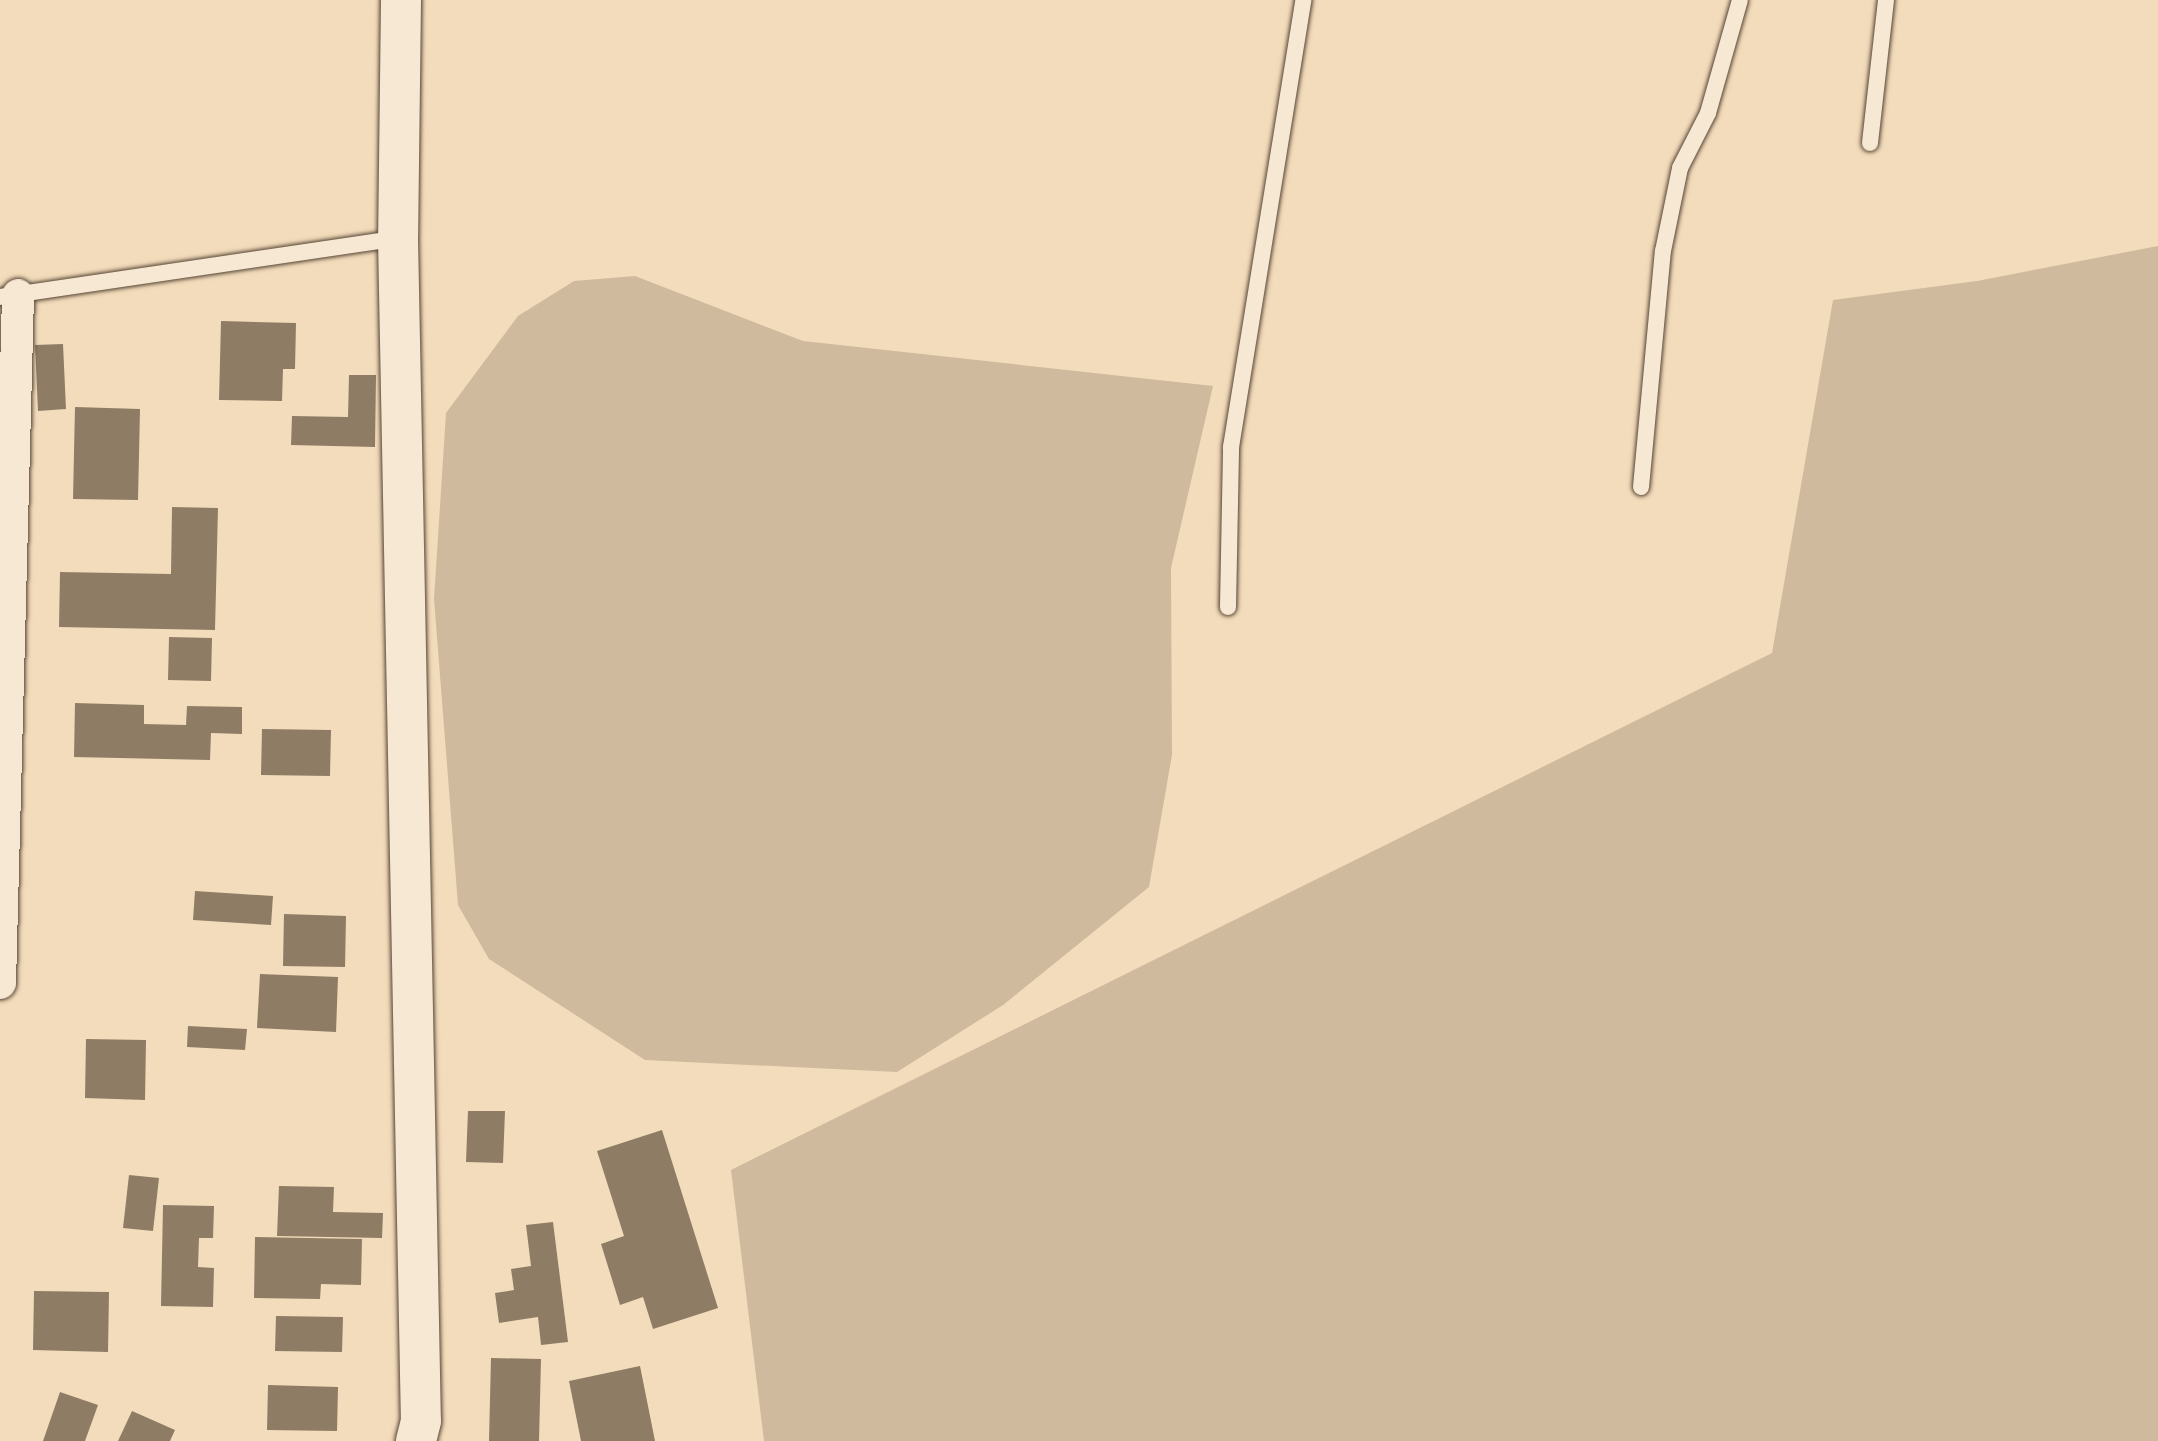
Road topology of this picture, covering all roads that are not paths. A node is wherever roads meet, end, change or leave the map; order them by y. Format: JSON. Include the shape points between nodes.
{"nodes":[{"id":1,"x":401,"y":0,"type":"edge"},
{"id":2,"x":1303,"y":0,"type":"edge"},
{"id":3,"x":1740,"y":0,"type":"edge"},
{"id":4,"x":1886,"y":0,"type":"edge"},
{"id":5,"x":1870,"y":143,"type":"dead end"},
{"id":6,"x":398,"y":238,"type":"junction"},
{"id":7,"x":9,"y":296,"type":"edge"},
{"id":8,"x":1641,"y":487,"type":"dead end"},
{"id":9,"x":1228,"y":607,"type":"dead end"},
{"id":10,"x":0,"y":983,"type":"edge"},
{"id":11,"x":416,"y":1441,"type":"edge"}],
"edges":[{"from":1,"to":6,"type":"street"},
{"from":2,"to":9,"type":"lane","via":[[1231,447]]},
{"from":3,"to":8,"type":"lane","via":[[1708,113],[1680,168],[1668,223]]},
{"from":4,"to":5,"type":"lane"},
{"from":6,"to":7,"type":"lane"},
{"from":6,"to":11,"type":"street","via":[[421,1421]]},
{"from":7,"to":10,"type":"street"}]}
